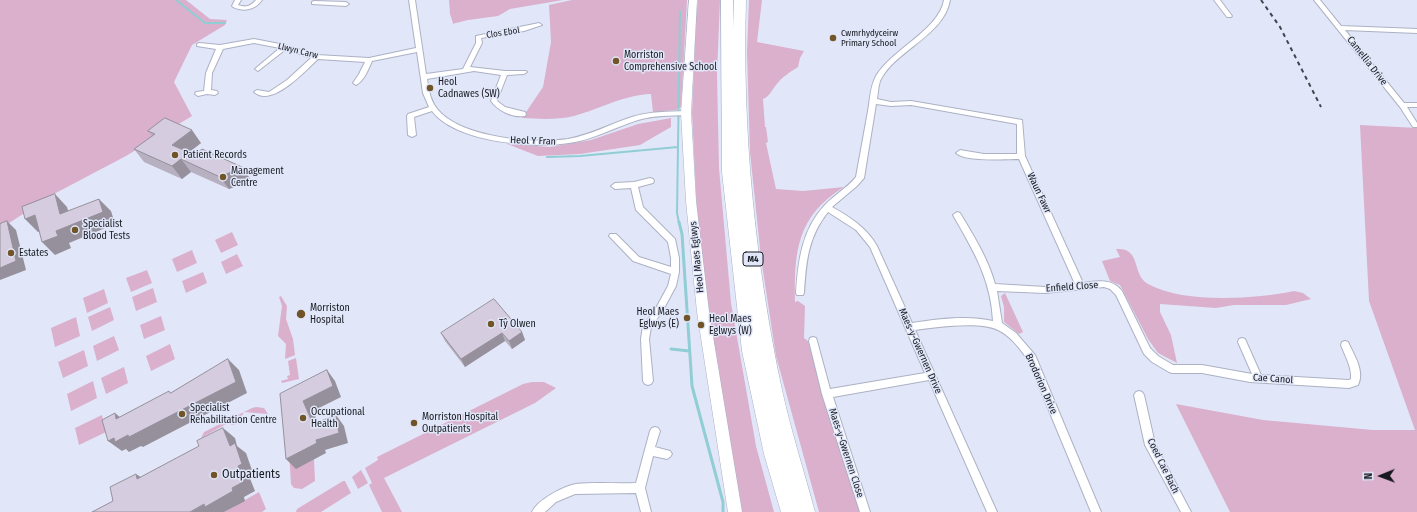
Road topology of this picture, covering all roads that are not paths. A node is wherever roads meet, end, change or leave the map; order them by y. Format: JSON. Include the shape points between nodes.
{"nodes":[{"id":1,"x":238,"y":0,"type":"edge"},
{"id":2,"x":259,"y":0,"type":"edge"},
{"id":3,"x":412,"y":0,"type":"edge"},
{"id":4,"x":693,"y":0,"type":"edge"},
{"id":5,"x":727,"y":0,"type":"edge"},
{"id":6,"x":740,"y":0,"type":"edge"},
{"id":7,"x":947,"y":0,"type":"edge"},
{"id":8,"x":1217,"y":0,"type":"edge"},
{"id":9,"x":1317,"y":0,"type":"edge"},
{"id":10,"x":328,"y":2,"type":"edge"},
{"id":11,"x":314,"y":3,"type":"dead end"},
{"id":12,"x":346,"y":5,"type":"edge"},
{"id":13,"x":1229,"y":16,"type":"dead end"},
{"id":14,"x":539,"y":25,"type":"dead end"},
{"id":15,"x":1341,"y":28,"type":"junction"},
{"id":16,"x":1417,"y":31,"type":"edge"},
{"id":17,"x":200,"y":45,"type":"dead end"},
{"id":18,"x":220,"y":47,"type":"junction"},
{"id":19,"x":285,"y":47,"type":"junction"},
{"id":20,"x":420,"y":49,"type":"junction"},
{"id":21,"x":316,"y":57,"type":"junction"},
{"id":22,"x":369,"y":60,"type":"junction"},
{"id":23,"x":258,"y":69,"type":"dead end"},
{"id":24,"x":466,"y":70,"type":"junction"},
{"id":25,"x":524,"y":72,"type":"dead end"},
{"id":26,"x":505,"y":73,"type":"junction"},
{"id":27,"x":424,"y":77,"type":"junction"},
{"id":28,"x":356,"y":83,"type":"dead end"},
{"id":29,"x":207,"y":92,"type":"junction"},
{"id":30,"x":257,"y":92,"type":"dead end"},
{"id":31,"x":215,"y":93,"type":"dead end"},
{"id":32,"x":198,"y":94,"type":"dead end"},
{"id":33,"x":872,"y":101,"type":"junction"},
{"id":34,"x":1402,"y":105,"type":"junction"},
{"id":35,"x":1417,"y":105,"type":"edge"},
{"id":36,"x":433,"y":108,"type":"junction"},
{"id":37,"x":686,"y":113,"type":"junction"},
{"id":38,"x":523,"y":114,"type":"dead end"},
{"id":39,"x":1415,"y":125,"type":"dead end"},
{"id":40,"x":412,"y":135,"type":"dead end"},
{"id":41,"x":960,"y":153,"type":"dead end"},
{"id":42,"x":1021,"y":156,"type":"junction"},
{"id":43,"x":650,"y":182,"type":"dead end"},
{"id":44,"x":634,"y":185,"type":"junction"},
{"id":45,"x":615,"y":186,"type":"dead end"},
{"id":46,"x":827,"y":208,"type":"junction"},
{"id":47,"x":957,"y":215,"type":"dead end"},
{"id":48,"x":613,"y":236,"type":"dead end"},
{"id":49,"x":675,"y":272,"type":"junction"},
{"id":50,"x":994,"y":287,"type":"junction"},
{"id":51,"x":1082,"y":287,"type":"junction"},
{"id":52,"x":800,"y":293,"type":"dead end"},
{"id":53,"x":998,"y":326,"type":"junction"},
{"id":54,"x":909,"y":327,"type":"junction"},
{"id":55,"x":813,"y":342,"type":"dead end"},
{"id":56,"x":1242,"y":342,"type":"dead end"},
{"id":57,"x":1345,"y":345,"type":"dead end"},
{"id":58,"x":1155,"y":359,"type":"joint"},
{"id":59,"x":931,"y":376,"type":"junction"},
{"id":60,"x":1258,"y":378,"type":"junction"},
{"id":61,"x":648,"y":381,"type":"dead end"},
{"id":62,"x":827,"y":394,"type":"junction"},
{"id":63,"x":1139,"y":395,"type":"dead end"},
{"id":64,"x":655,"y":431,"type":"dead end"},
{"id":65,"x":650,"y":451,"type":"junction"},
{"id":66,"x":667,"y":454,"type":"dead end"},
{"id":67,"x":640,"y":488,"type":"junction"},
{"id":68,"x":537,"y":512,"type":"edge"},
{"id":69,"x":646,"y":512,"type":"edge"},
{"id":70,"x":734,"y":512,"type":"edge"},
{"id":71,"x":790,"y":512,"type":"edge"},
{"id":72,"x":806,"y":512,"type":"edge"},
{"id":73,"x":866,"y":512,"type":"edge"},
{"id":74,"x":992,"y":512,"type":"edge"},
{"id":75,"x":1096,"y":512,"type":"edge"},
{"id":76,"x":1186,"y":512,"type":"edge"}],
"edges":[{"from":1,"to":2,"type":"street","via":[[235,6],[240,8],[254,6]]},
{"from":3,"to":20,"type":"street","name":"Heol Y Fran"},
{"from":4,"to":37,"type":"street","name":"Heol Maes Eglwys"},
{"from":5,"to":71,"type":"highway","number":"M4","via":[[729,172],[750,351],[773,454]]},
{"from":6,"to":72,"type":"highway","number":"M4","via":[[738,74],[742,169],[755,282],[786,442]]},
{"from":7,"to":33,"type":"street","via":[[935,23],[891,61],[880,75]]},
{"from":8,"to":13,"type":"street"},
{"from":9,"to":15,"type":"street","name":"Camellia Drive"},
{"from":10,"to":11,"type":"street"},
{"from":10,"to":12,"type":"street"},
{"from":14,"to":24,"type":"street","name":"Clos Ebol","via":[[519,31],[478,37],[479,43]]},
{"from":15,"to":16,"type":"street"},
{"from":15,"to":34,"type":"street","name":"Camellia Drive"},
{"from":17,"to":18,"type":"street","name":"Llwyn Carw"},
{"from":18,"to":19,"type":"street","name":"Llwyn Carw","via":[[254,41]]},
{"from":18,"to":29,"type":"street","via":[[209,73]]},
{"from":19,"to":21,"type":"street","name":"Llwyn Carw"},
{"from":19,"to":23,"type":"street"},
{"from":20,"to":22,"type":"street","name":"Llwyn Carw"},
{"from":20,"to":27,"type":"street","name":"Heol Y Fran"},
{"from":21,"to":22,"type":"street","name":"Llwyn Carw"},
{"from":21,"to":30,"type":"street","via":[[289,82],[270,94]]},
{"from":22,"to":28,"type":"street"},
{"from":24,"to":26,"type":"street"},
{"from":24,"to":27,"type":"street"},
{"from":25,"to":26,"type":"street"},
{"from":26,"to":38,"type":"street","via":[[494,101],[497,107]]},
{"from":27,"to":36,"type":"street","name":"Heol Y Fran","via":[[426,93]]},
{"from":29,"to":31,"type":"street"},
{"from":29,"to":32,"type":"street"},
{"from":33,"to":42,"type":"street","via":[[891,104],[912,103],[1020,122]]},
{"from":33,"to":46,"type":"street","via":[[860,178]]},
{"from":34,"to":35,"type":"street"},
{"from":34,"to":39,"type":"street","name":"Camellia Drive"},
{"from":36,"to":37,"type":"street","name":"Heol Y Fran","via":[[459,128],[505,140],[550,143],[586,137],[644,116]]},
{"from":36,"to":40,"type":"street","via":[[410,116]]},
{"from":37,"to":70,"type":"street","name":"Heol Maes Eglwys","via":[[691,201],[703,312]]},
{"from":41,"to":42,"type":"street","via":[[984,157]]},
{"from":42,"to":51,"type":"street","name":"Waun Fawr"},
{"from":43,"to":44,"type":"street"},
{"from":44,"to":45,"type":"street"},
{"from":44,"to":49,"type":"street","via":[[639,208],[672,241]]},
{"from":46,"to":52,"type":"street","via":[[818,217],[808,238],[801,269]]},
{"from":46,"to":54,"type":"street","name":"Maes-y-Gwernen Drive","via":[[851,221],[866,235]]},
{"from":47,"to":50,"type":"street","via":[[980,254]]},
{"from":48,"to":49,"type":"street","via":[[636,259]]},
{"from":49,"to":61,"type":"street","via":[[672,286],[647,326],[644,339]]},
{"from":50,"to":51,"type":"street","name":"Enfield Close","via":[[1045,290]]},
{"from":50,"to":53,"type":"street"},
{"from":51,"to":58,"type":"street","name":"Enfield Close","via":[[1104,284],[1116,288],[1147,351]]},
{"from":53,"to":54,"type":"street","via":[[939,323]]},
{"from":53,"to":75,"type":"street","name":"Brodorion Drive","via":[[1024,346],[1032,358]]},
{"from":54,"to":59,"type":"street","name":"Maes-y-Gwernen Drive"},
{"from":55,"to":62,"type":"street","name":"Maes-y-Gwernen Close"},
{"from":56,"to":60,"type":"street"},
{"from":57,"to":60,"type":"street","name":"Cae Canol","via":[[1356,372],[1355,382],[1348,384]]},
{"from":58,"to":60,"type":"street","name":"Cae Canol","via":[[1172,369],[1202,369]]},
{"from":59,"to":62,"type":"street","name":"Maes-y-Gwernen Close"},
{"from":59,"to":74,"type":"street","name":"Maes-y-Gwernen Drive"},
{"from":62,"to":73,"type":"street","name":"Maes-y-Gwernen Close"},
{"from":63,"to":76,"type":"street","name":"Coed Cae Bach","via":[[1150,445]]},
{"from":64,"to":65,"type":"street"},
{"from":65,"to":66,"type":"street"},
{"from":65,"to":67,"type":"street"},
{"from":67,"to":68,"type":"street","via":[[575,489],[552,499]]},
{"from":67,"to":69,"type":"street"}]}
